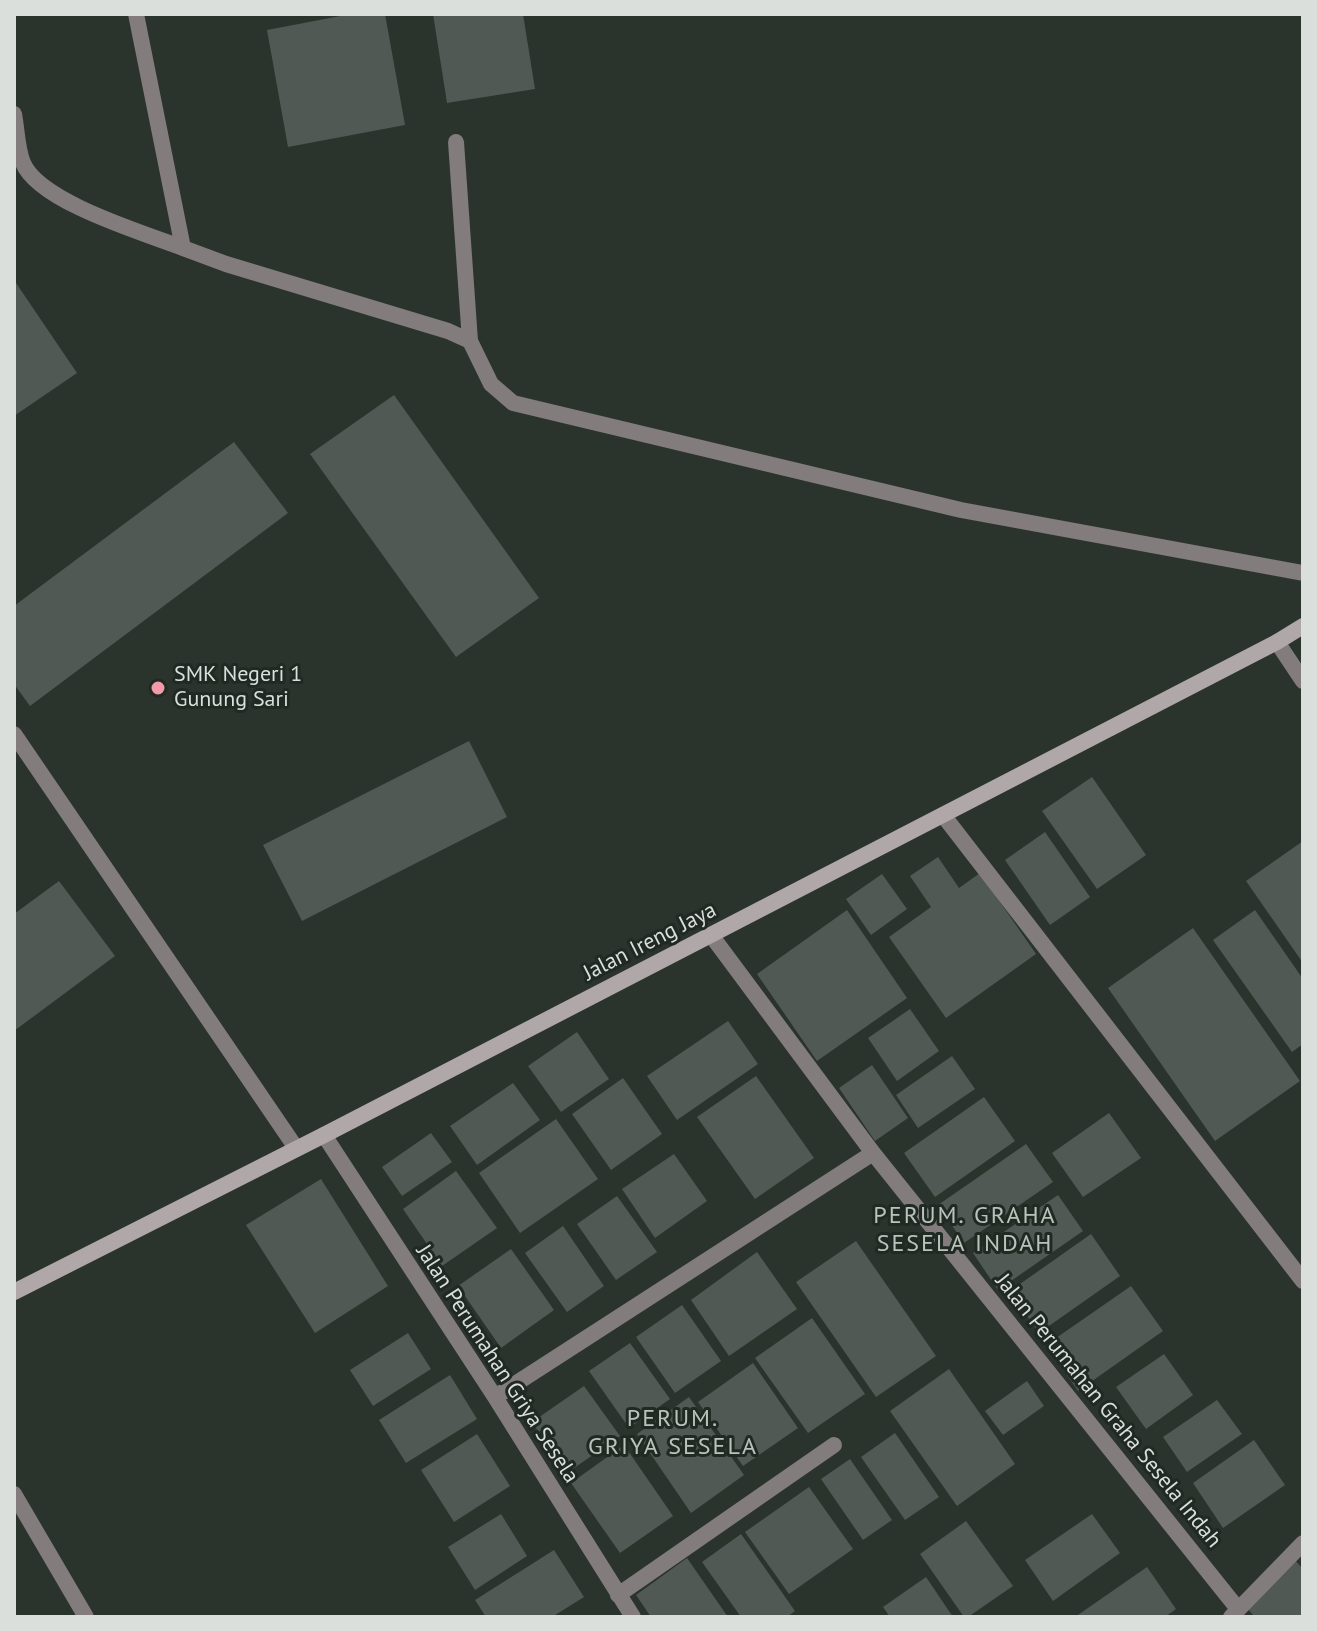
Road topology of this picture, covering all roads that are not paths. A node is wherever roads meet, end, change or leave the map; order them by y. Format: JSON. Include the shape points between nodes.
{"nodes":[{"id":1,"x":136,"y":14,"type":"edge"},
{"id":2,"x":14,"y":114,"type":"edge"},
{"id":3,"x":456,"y":142,"type":"dead end"},
{"id":4,"x":183,"y":248,"type":"junction"},
{"id":5,"x":470,"y":341,"type":"junction"},
{"id":6,"x":1303,"y":573,"type":"edge"},
{"id":7,"x":1303,"y":626,"type":"edge"},
{"id":8,"x":1277,"y":642,"type":"junction"},
{"id":9,"x":1303,"y":681,"type":"edge"},
{"id":10,"x":14,"y":734,"type":"edge"},
{"id":11,"x":943,"y":815,"type":"junction"},
{"id":12,"x":711,"y":935,"type":"junction"},
{"id":13,"x":324,"y":1135,"type":"junction"},
{"id":14,"x":296,"y":1148,"type":"junction"},
{"id":15,"x":873,"y":1153,"type":"junction"},
{"id":16,"x":1303,"y":1281,"type":"edge"},
{"id":17,"x":14,"y":1292,"type":"edge"},
{"id":18,"x":495,"y":1397,"type":"junction"},
{"id":19,"x":834,"y":1445,"type":"dead end"},
{"id":20,"x":14,"y":1494,"type":"edge"},
{"id":21,"x":1303,"y":1543,"type":"edge"},
{"id":22,"x":618,"y":1595,"type":"junction"},
{"id":23,"x":1234,"y":1613,"type":"edge"},
{"id":24,"x":86,"y":1617,"type":"edge"},
{"id":25,"x":633,"y":1617,"type":"edge"}],
"edges":[{"from":1,"to":4,"type":"street"},
{"from":2,"to":4,"type":"street","via":[[23,163],[35,180],[69,203]]},
{"from":3,"to":5,"type":"street"},
{"from":4,"to":5,"type":"street"},
{"from":5,"to":6,"type":"street","via":[[491,384],[513,403],[961,510]]},
{"from":7,"to":8,"type":"street","name":"Jalan Ireng Jaya"},
{"from":8,"to":9,"type":"street"},
{"from":8,"to":11,"type":"street","name":"Jalan Ireng Jaya"},
{"from":10,"to":14,"type":"street"},
{"from":11,"to":12,"type":"street","name":"Jalan Ireng Jaya"},
{"from":11,"to":16,"type":"street"},
{"from":12,"to":13,"type":"street","name":"Jalan Ireng Jaya"},
{"from":12,"to":15,"type":"street","name":"Jalan Perumahan Graha Sesela Indah"},
{"from":13,"to":14,"type":"street","name":"Jalan Ireng Jaya"},
{"from":13,"to":18,"type":"street","name":"Jalan Perumahan Griya Sesela"},
{"from":14,"to":17,"type":"street","name":"Jalan Ireng Jaya"},
{"from":15,"to":18,"type":"street"},
{"from":15,"to":23,"type":"street","name":"Jalan Perumahan Graha Sesela Indah"},
{"from":18,"to":22,"type":"street","name":"Jalan Perumahan Griya Sesela"},
{"from":19,"to":22,"type":"street"},
{"from":20,"to":24,"type":"street"},
{"from":21,"to":23,"type":"street"},
{"from":22,"to":25,"type":"street","name":"Jalan Perumahan Griya Sesela"}]}
